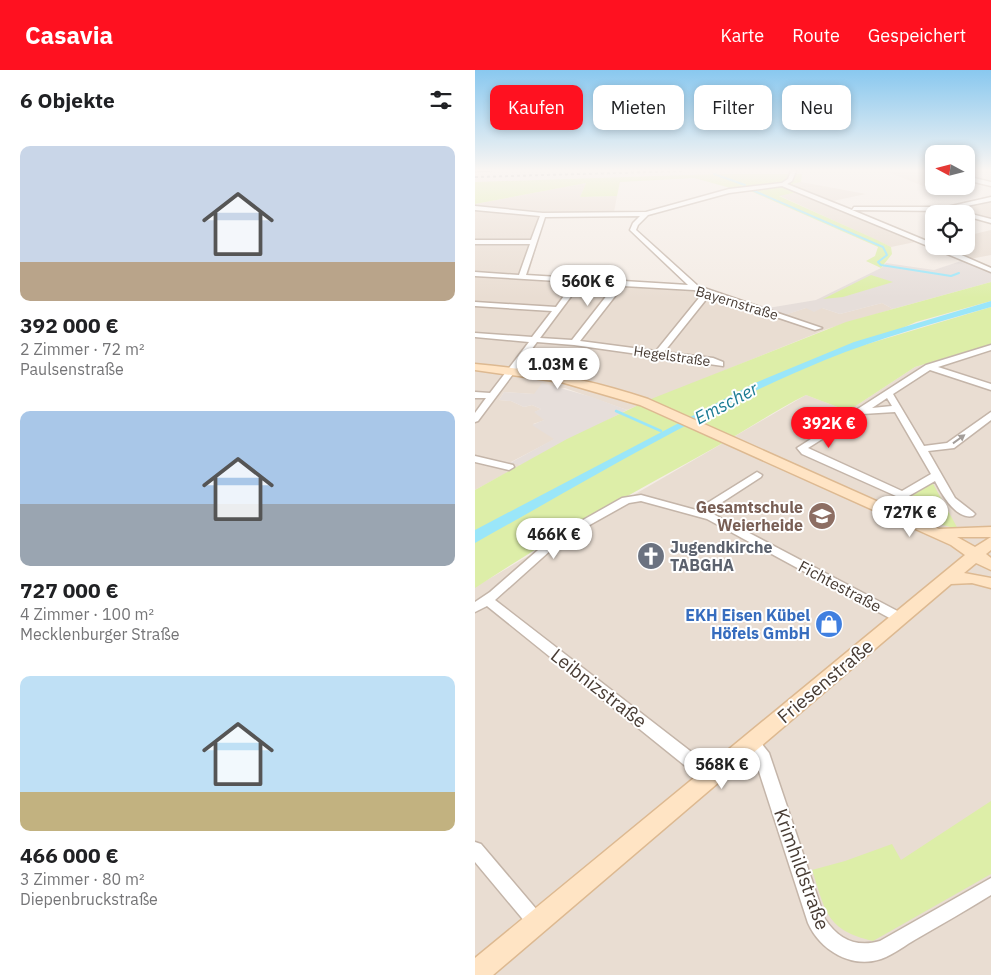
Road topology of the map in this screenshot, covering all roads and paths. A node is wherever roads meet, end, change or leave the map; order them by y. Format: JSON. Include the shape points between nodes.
{"nodes":[{"id":1,"x":526,"y":213,"type":"edge"},
{"id":2,"x":856,"y":213,"type":"edge"},
{"id":3,"x":647,"y":214,"type":"joint"},
{"id":4,"x":543,"y":215,"type":"junction"},
{"id":5,"x":975,"y":217,"type":"edge"},
{"id":6,"x":991,"y":221,"type":"edge"},
{"id":7,"x":475,"y":242,"type":"edge"},
{"id":8,"x":535,"y":242,"type":"junction"},
{"id":9,"x":925,"y":242,"type":"edge"},
{"id":10,"x":956,"y":255,"type":"edge"},
{"id":11,"x":991,"y":270,"type":"edge"},
{"id":12,"x":475,"y":274,"type":"edge"},
{"id":13,"x":522,"y":277,"type":"junction"},
{"id":14,"x":579,"y":281,"type":"junction"},
{"id":15,"x":620,"y":284,"type":"junction"},
{"id":16,"x":695,"y":288,"type":"junction"},
{"id":17,"x":710,"y":293,"type":"junction"},
{"id":18,"x":475,"y":304,"type":"edge"},
{"id":19,"x":557,"y":309,"type":"junction"},
{"id":20,"x":818,"y":328,"type":"dead end"},
{"id":21,"x":475,"y":335,"type":"edge"},
{"id":22,"x":534,"y":339,"type":"junction"},
{"id":23,"x":574,"y":343,"type":"junction"},
{"id":24,"x":991,"y":347,"type":"edge"},
{"id":25,"x":658,"y":354,"type":"junction"},
{"id":26,"x":720,"y":364,"type":"dead end"},
{"id":27,"x":475,"y":367,"type":"edge"},
{"id":28,"x":929,"y":367,"type":"junction"},
{"id":29,"x":512,"y":371,"type":"junction"},
{"id":30,"x":991,"y":388,"type":"edge"},
{"id":31,"x":888,"y":392,"type":"junction"},
{"id":32,"x":475,"y":395,"type":"edge"},
{"id":33,"x":492,"y":396,"type":"junction"},
{"id":34,"x":897,"y":409,"type":"junction"},
{"id":35,"x":859,"y":411,"type":"junction"},
{"id":36,"x":991,"y":415,"type":"edge"},
{"id":37,"x":475,"y":419,"type":"edge"},
{"id":38,"x":921,"y":449,"type":"junction"},
{"id":39,"x":475,"y":459,"type":"edge"},
{"id":40,"x":509,"y":467,"type":"dead end"},
{"id":41,"x":937,"y":475,"type":"junction"},
{"id":42,"x":757,"y":476,"type":"dead end"},
{"id":43,"x":903,"y":495,"type":"junction"},
{"id":44,"x":885,"y":510,"type":"junction"},
{"id":45,"x":700,"y":512,"type":"junction"},
{"id":46,"x":969,"y":514,"type":"dead end"},
{"id":47,"x":933,"y":531,"type":"junction"},
{"id":48,"x":991,"y":532,"type":"edge"},
{"id":49,"x":991,"y":542,"type":"edge"},
{"id":50,"x":976,"y":553,"type":"junction"},
{"id":51,"x":991,"y":566,"type":"edge"},
{"id":52,"x":946,"y":579,"type":"junction"},
{"id":53,"x":991,"y":584,"type":"edge"},
{"id":54,"x":487,"y":600,"type":"junction"},
{"id":55,"x":475,"y":608,"type":"edge"},
{"id":56,"x":900,"y":618,"type":"junction"},
{"id":57,"x":752,"y":742,"type":"junction"},
{"id":58,"x":710,"y":776,"type":"junction"},
{"id":59,"x":475,"y":849,"type":"edge"},
{"id":60,"x":991,"y":886,"type":"edge"},
{"id":61,"x":537,"y":923,"type":"junction"},
{"id":62,"x":475,"y":974,"type":"edge"}],
"edges":[{"from":1,"to":4,"type":"street"},
{"from":2,"to":9,"type":"street"},
{"from":3,"to":4,"type":"street"},
{"from":3,"to":16,"type":"street","via":[[633,230]]},
{"from":4,"to":8,"type":"street"},
{"from":5,"to":6,"type":"street"},
{"from":7,"to":8,"type":"street"},
{"from":8,"to":13,"type":"street"},
{"from":10,"to":11,"type":"street"},
{"from":12,"to":13,"type":"street","name":"Bayernstraße"},
{"from":13,"to":14,"type":"street","name":"Bayernstraße"},
{"from":14,"to":15,"type":"street","name":"Bayernstraße"},
{"from":14,"to":19,"type":"street"},
{"from":15,"to":16,"type":"street","name":"Bayernstraße"},
{"from":15,"to":23,"type":"street"},
{"from":16,"to":17,"type":"street","name":"Bayernstraße"},
{"from":17,"to":20,"type":"street","name":"Bayernstraße"},
{"from":17,"to":25,"type":"street"},
{"from":18,"to":19,"type":"street"},
{"from":19,"to":22,"type":"street"},
{"from":21,"to":22,"type":"street","name":"Hegelstraße"},
{"from":22,"to":23,"type":"street","name":"Hegelstraße"},
{"from":22,"to":29,"type":"street"},
{"from":23,"to":25,"type":"street","name":"Hegelstraße"},
{"from":24,"to":28,"type":"street"},
{"from":25,"to":26,"type":"street","name":"Hegelstraße"},
{"from":27,"to":29,"type":"street"},
{"from":28,"to":30,"type":"street"},
{"from":28,"to":31,"type":"street"},
{"from":29,"to":33,"type":"street"},
{"from":29,"to":44,"type":"street","via":[[578,381],[617,392]]},
{"from":31,"to":34,"type":"street"},
{"from":31,"to":35,"type":"street"},
{"from":32,"to":33,"type":"street"},
{"from":33,"to":37,"type":"street"},
{"from":34,"to":35,"type":"street"},
{"from":34,"to":38,"type":"street"},
{"from":35,"to":43,"type":"street","via":[[801,449]]},
{"from":38,"to":36,"type":"street","one_way":true,"via":[[949,446]]},
{"from":38,"to":41,"type":"street"},
{"from":39,"to":40,"type":"street"},
{"from":41,"to":43,"type":"street"},
{"from":41,"to":46,"type":"street","via":[[951,500]]},
{"from":42,"to":45,"type":"street"},
{"from":43,"to":44,"type":"street"},
{"from":44,"to":47,"type":"street"},
{"from":45,"to":54,"type":"street","name":"Fichtestraße","via":[[641,498],[626,500],[557,539]]},
{"from":45,"to":56,"type":"street","name":"Fichtestraße"},
{"from":47,"to":48,"type":"street"},
{"from":47,"to":50,"type":"street"},
{"from":49,"to":50,"type":"street","name":"Friesenstraße"},
{"from":50,"to":51,"type":"street"},
{"from":50,"to":52,"type":"street","name":"Friesenstraße"},
{"from":52,"to":53,"type":"street","via":[[972,578]]},
{"from":52,"to":56,"type":"street","name":"Friesenstraße"},
{"from":54,"to":55,"type":"street"},
{"from":54,"to":58,"type":"street","name":"Leibnizstraße"},
{"from":56,"to":57,"type":"street","name":"Friesenstraße"},
{"from":57,"to":58,"type":"street","name":"Friesenstraße"},
{"from":57,"to":60,"type":"street","name":"Krimhildstraße","via":[[761,753],[817,923],[828,939],[851,951],[878,951]]},
{"from":58,"to":61,"type":"street","name":"Friesenstraße"},
{"from":59,"to":61,"type":"street"},
{"from":61,"to":62,"type":"street","name":"Friesenstraße"}]}
